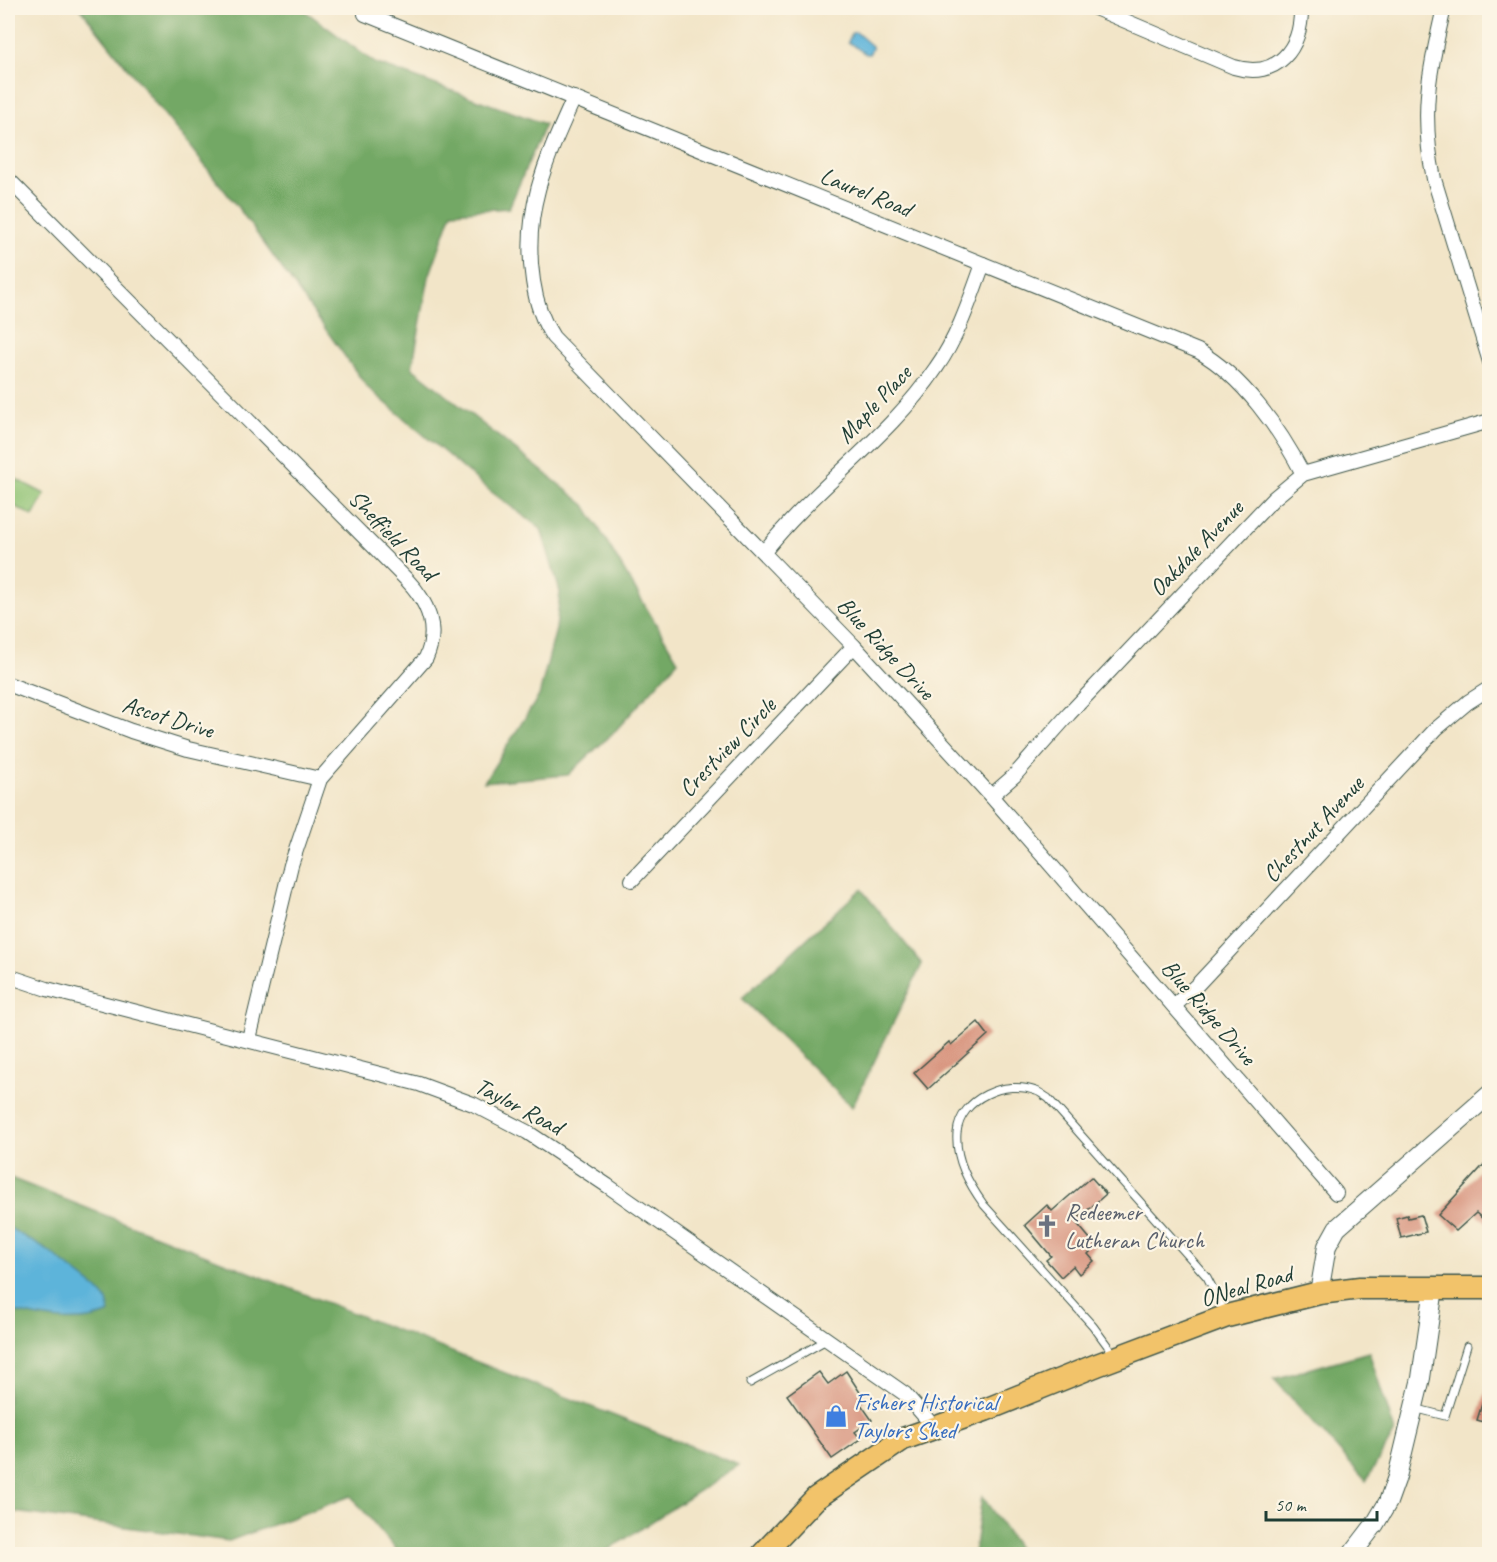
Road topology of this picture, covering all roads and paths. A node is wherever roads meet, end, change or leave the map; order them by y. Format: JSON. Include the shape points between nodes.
{"nodes":[{"id":1,"x":1095,"y":8,"type":"edge"},
{"id":2,"x":1301,"y":8,"type":"edge"},
{"id":3,"x":1444,"y":8,"type":"edge"},
{"id":4,"x":365,"y":14,"type":"dead end"},
{"id":5,"x":573,"y":98,"type":"junction"},
{"id":6,"x":8,"y":179,"type":"edge"},
{"id":7,"x":983,"y":264,"type":"junction"},
{"id":8,"x":1490,"y":362,"type":"edge"},
{"id":9,"x":1490,"y":421,"type":"edge"},
{"id":10,"x":1303,"y":474,"type":"junction"},
{"id":11,"x":764,"y":552,"type":"junction"},
{"id":12,"x":854,"y":646,"type":"junction"},
{"id":13,"x":8,"y":684,"type":"edge"},
{"id":14,"x":1490,"y":688,"type":"edge"},
{"id":15,"x":320,"y":779,"type":"junction"},
{"id":16,"x":991,"y":796,"type":"junction"},
{"id":17,"x":632,"y":879,"type":"dead end"},
{"id":18,"x":8,"y":976,"type":"edge"},
{"id":19,"x":1174,"y":1006,"type":"junction"},
{"id":20,"x":249,"y":1039,"type":"junction"},
{"id":21,"x":1490,"y":1094,"type":"edge"},
{"id":22,"x":1336,"y":1193,"type":"dead end"},
{"id":23,"x":1434,"y":1288,"type":"junction"},
{"id":24,"x":1490,"y":1288,"type":"edge"},
{"id":25,"x":1319,"y":1293,"type":"junction"},
{"id":26,"x":1227,"y":1316,"type":"junction"},
{"id":27,"x":828,"y":1339,"type":"junction"},
{"id":28,"x":1467,"y":1346,"type":"dead end"},
{"id":29,"x":1116,"y":1358,"type":"junction"},
{"id":30,"x":750,"y":1383,"type":"dead end"},
{"id":31,"x":1414,"y":1408,"type":"junction"},
{"id":32,"x":934,"y":1427,"type":"junction"},
{"id":33,"x":763,"y":1554,"type":"edge"},
{"id":34,"x":1352,"y":1554,"type":"edge"}],
"edges":[{"from":1,"to":2,"type":"street","via":[[1234,67],[1252,70],[1268,67],[1287,55],[1297,39]]},
{"from":3,"to":8,"type":"street","via":[[1427,95],[1429,156]]},
{"from":4,"to":5,"type":"street","name":"Laurel Road"},
{"from":5,"to":7,"type":"street","name":"Laurel Road"},
{"from":5,"to":11,"type":"street","name":"Blue Ridge Drive","via":[[531,219],[530,263],[542,318],[564,351]]},
{"from":6,"to":15,"type":"street","name":"Sheffield Road","via":[[423,598],[432,633],[426,658]]},
{"from":7,"to":10,"type":"street","name":"Laurel Road","via":[[1209,357],[1254,402],[1291,450]]},
{"from":7,"to":11,"type":"street","name":"Maple Place","via":[[947,351],[923,387],[784,526]]},
{"from":9,"to":10,"type":"street","name":"Oakdale Avenue"},
{"from":10,"to":16,"type":"street","name":"Oakdale Avenue","via":[[1273,499]]},
{"from":11,"to":12,"type":"street","name":"Blue Ridge Drive"},
{"from":12,"to":16,"type":"street","name":"Blue Ridge Drive"},
{"from":12,"to":17,"type":"street","name":"Crestview Circle"},
{"from":13,"to":15,"type":"street","name":"Ascot Drive","via":[[131,731]]},
{"from":14,"to":19,"type":"street","name":"Chestnut Avenue","via":[[1436,729]]},
{"from":15,"to":20,"type":"street","name":"Sheffield Road","via":[[291,865]]},
{"from":16,"to":19,"type":"street","name":"Blue Ridge Drive"},
{"from":18,"to":20,"type":"street","name":"Taylor Road"},
{"from":19,"to":22,"type":"street","name":"Blue Ridge Drive"},
{"from":20,"to":27,"type":"street","name":"Taylor Road","via":[[418,1084],[502,1118],[608,1186]]},
{"from":21,"to":25,"type":"street","name":"ONeal Road","via":[[1337,1228],[1327,1246]]},
{"from":23,"to":24,"type":"main road"},
{"from":23,"to":25,"type":"main road","via":[[1360,1288]]},
{"from":23,"to":31,"type":"street"},
{"from":25,"to":26,"type":"main road","name":"ONeal Road"},
{"from":26,"to":29,"type":"main road","name":"ONeal Road"},
{"from":26,"to":29,"type":"lane","via":[[1207,1277],[1048,1098],[1023,1088],[988,1093],[974,1101],[957,1130],[962,1168],[984,1205],[1093,1326]]},
{"from":27,"to":30,"type":"lane"},
{"from":27,"to":32,"type":"street","name":"Taylor Road","via":[[905,1394]]},
{"from":28,"to":31,"type":"lane","via":[[1444,1416]]},
{"from":29,"to":32,"type":"main road","name":"ONeal Road"},
{"from":31,"to":34,"type":"street","via":[[1388,1502]]},
{"from":32,"to":33,"type":"main road","name":"ONeal Road","via":[[903,1439],[816,1498]]}]}
